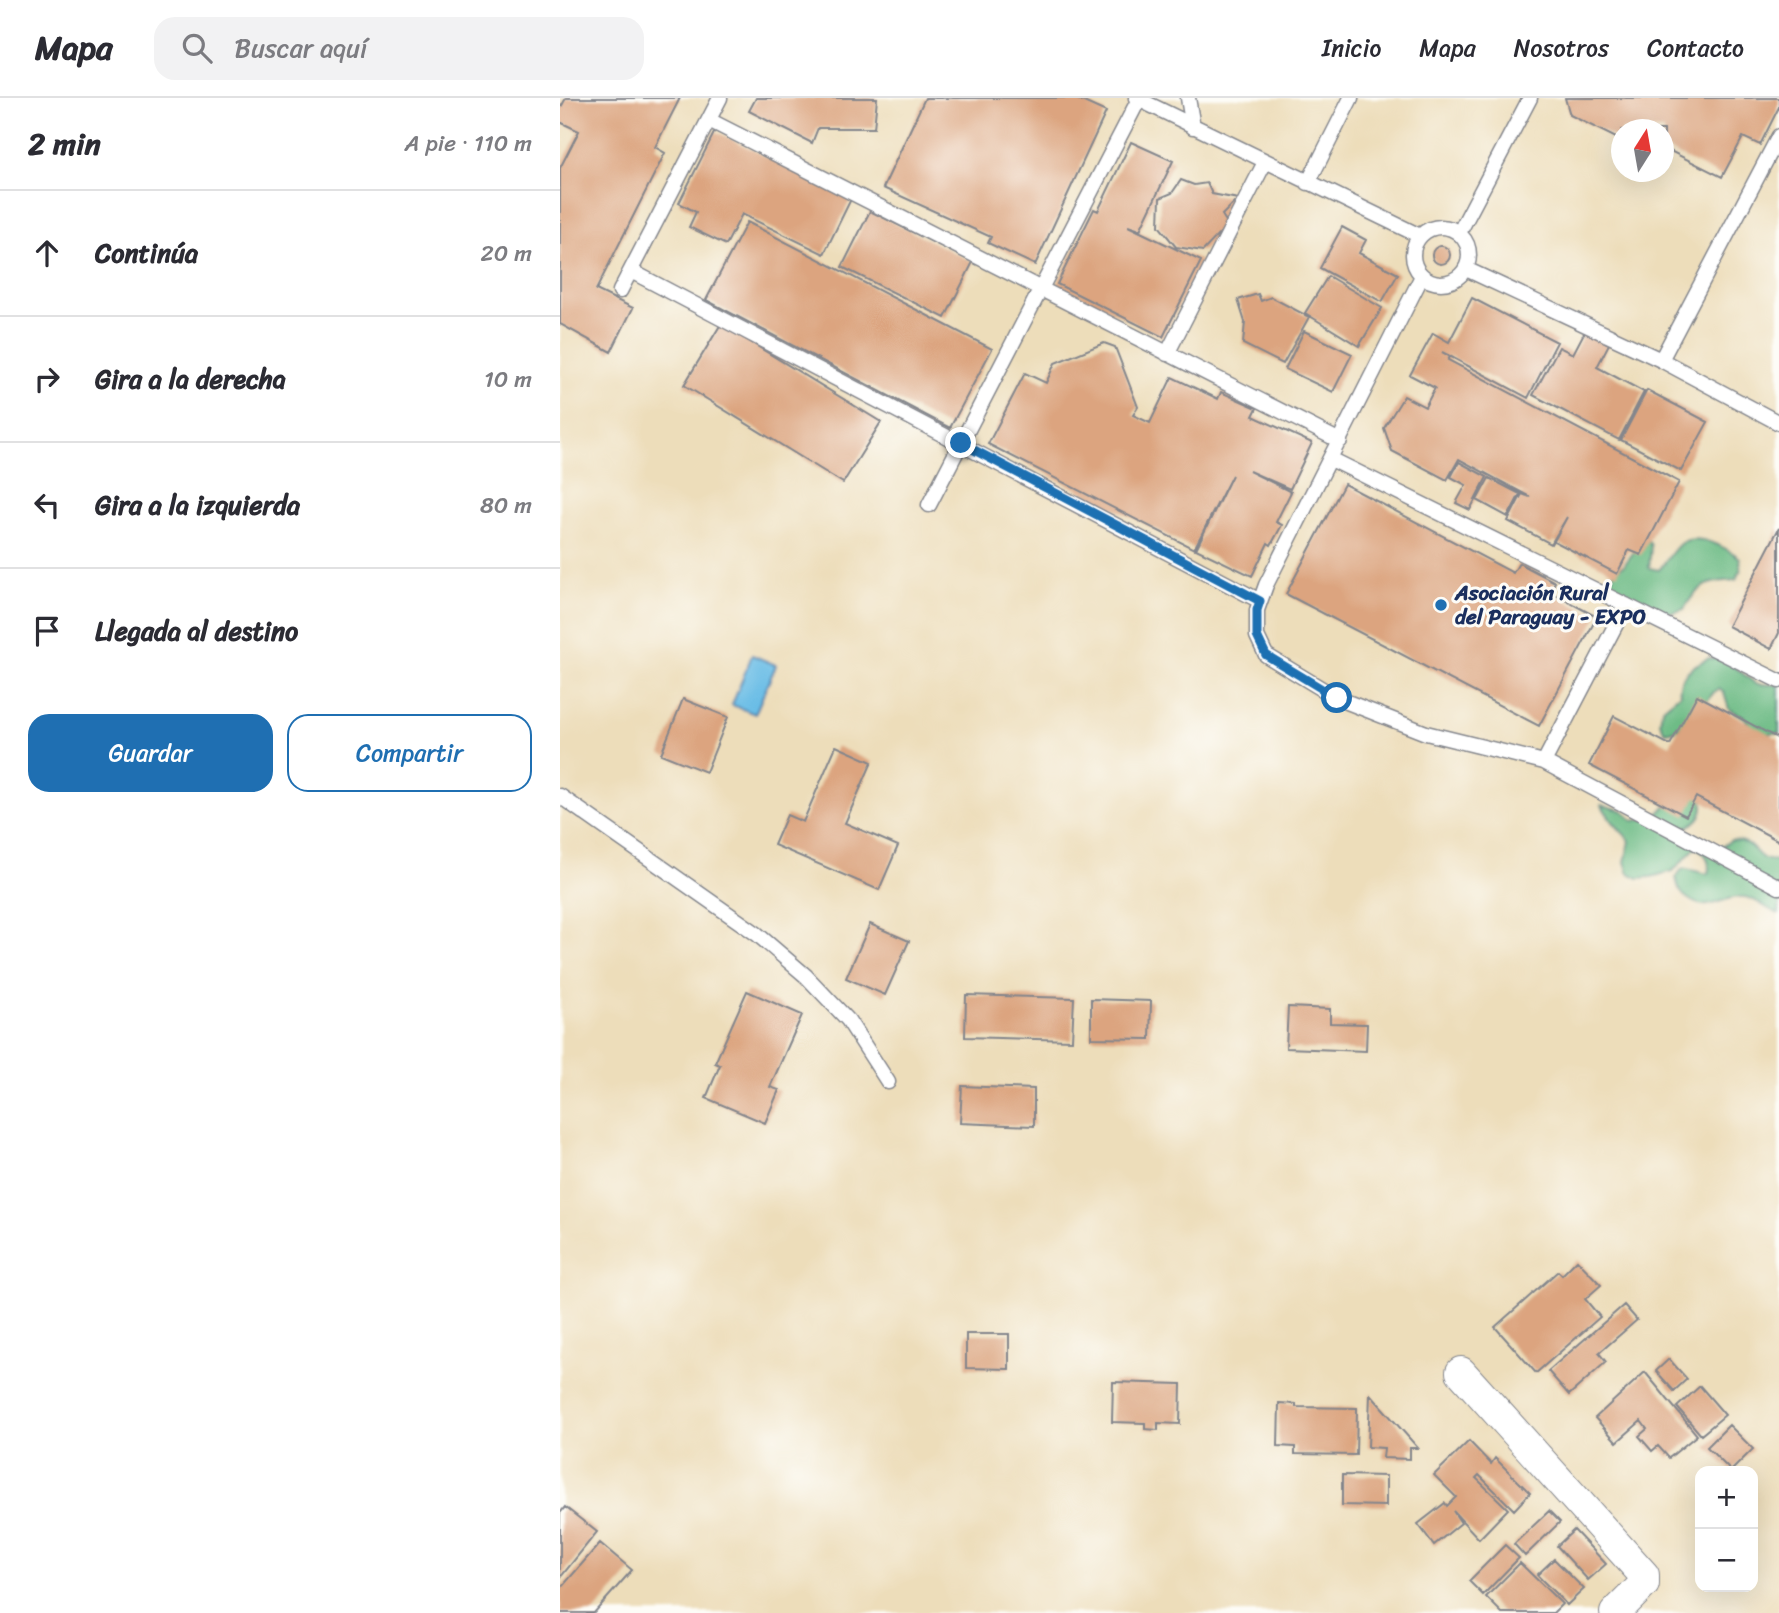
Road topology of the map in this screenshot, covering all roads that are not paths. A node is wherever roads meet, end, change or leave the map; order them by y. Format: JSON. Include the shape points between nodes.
{"nodes":[{"id":1,"x":720,"y":98,"type":"edge"},
{"id":2,"x":1188,"y":98,"type":"edge"},
{"id":3,"x":1351,"y":98,"type":"edge"},
{"id":4,"x":1529,"y":98,"type":"edge"},
{"id":5,"x":1137,"y":99,"type":"edge"},
{"id":6,"x":709,"y":120,"type":"junction"},
{"id":7,"x":1192,"y":127,"type":"junction"},
{"id":8,"x":1779,"y":136,"type":"edge"},
{"id":9,"x":1265,"y":162,"type":"junction"},
{"id":10,"x":1308,"y":183,"type":"junction"},
{"id":11,"x":1459,"y":233,"type":"junction"},
{"id":12,"x":1420,"y":236,"type":"junction"},
{"id":13,"x":1466,"y":268,"type":"junction"},
{"id":14,"x":631,"y":271,"type":"junction"},
{"id":15,"x":1422,"y":276,"type":"junction"},
{"id":16,"x":621,"y":291,"type":"dead end"},
{"id":17,"x":1041,"y":291,"type":"junction"},
{"id":18,"x":1167,"y":354,"type":"junction"},
{"id":19,"x":1661,"y":360,"type":"junction"},
{"id":20,"x":1779,"y":423,"type":"edge"},
{"id":21,"x":1340,"y":441,"type":"junction"},
{"id":22,"x":961,"y":443,"type":"junction"},
{"id":23,"x":1331,"y":459,"type":"junction"},
{"id":24,"x":929,"y":505,"type":"dead end"},
{"id":25,"x":1260,"y":601,"type":"junction"},
{"id":26,"x":1626,"y":605,"type":"junction"},
{"id":27,"x":1779,"y":681,"type":"edge"},
{"id":28,"x":1544,"y":762,"type":"junction"},
{"id":29,"x":560,"y":796,"type":"edge"},
{"id":30,"x":1779,"y":887,"type":"edge"},
{"id":31,"x":888,"y":1082,"type":"dead end"},
{"id":32,"x":1461,"y":1372,"type":"dead end"},
{"id":33,"x":1615,"y":1613,"type":"edge"}],
"edges":[{"from":1,"to":6,"type":"lane"},
{"from":2,"to":7,"type":"lane"},
{"from":3,"to":10,"type":"lane"},
{"from":4,"to":11,"type":"lane"},
{"from":5,"to":7,"type":"lane"},
{"from":5,"to":17,"type":"lane"},
{"from":6,"to":14,"type":"lane"},
{"from":6,"to":17,"type":"lane"},
{"from":7,"to":9,"type":"lane"},
{"from":8,"to":19,"type":"lane"},
{"from":9,"to":10,"type":"lane"},
{"from":9,"to":18,"type":"lane"},
{"from":10,"to":12,"type":"lane"},
{"from":11,"to":12,"type":"lane","via":[[1444,226]]},
{"from":11,"to":13,"type":"lane","via":[[1470,253]]},
{"from":12,"to":15,"type":"lane","via":[[1413,261]]},
{"from":13,"to":15,"type":"lane","via":[[1446,283]]},
{"from":13,"to":19,"type":"lane"},
{"from":14,"to":16,"type":"lane"},
{"from":14,"to":22,"type":"lane"},
{"from":15,"to":21,"type":"lane"},
{"from":17,"to":18,"type":"lane"},
{"from":17,"to":22,"type":"lane"},
{"from":18,"to":21,"type":"lane"},
{"from":19,"to":20,"type":"lane"},
{"from":21,"to":23,"type":"lane"},
{"from":22,"to":24,"type":"lane"},
{"from":22,"to":25,"type":"lane"},
{"from":23,"to":25,"type":"lane"},
{"from":23,"to":26,"type":"lane"},
{"from":25,"to":28,"type":"lane","via":[[1257,636],[1266,655],[1337,698],[1426,733]]},
{"from":26,"to":27,"type":"lane"},
{"from":26,"to":28,"type":"lane"},
{"from":28,"to":30,"type":"lane"},
{"from":29,"to":31,"type":"lane","via":[[757,934],[806,976],[848,1020]]},
{"from":32,"to":33,"type":"street","via":[[1644,1575],[1644,1584]]}]}
